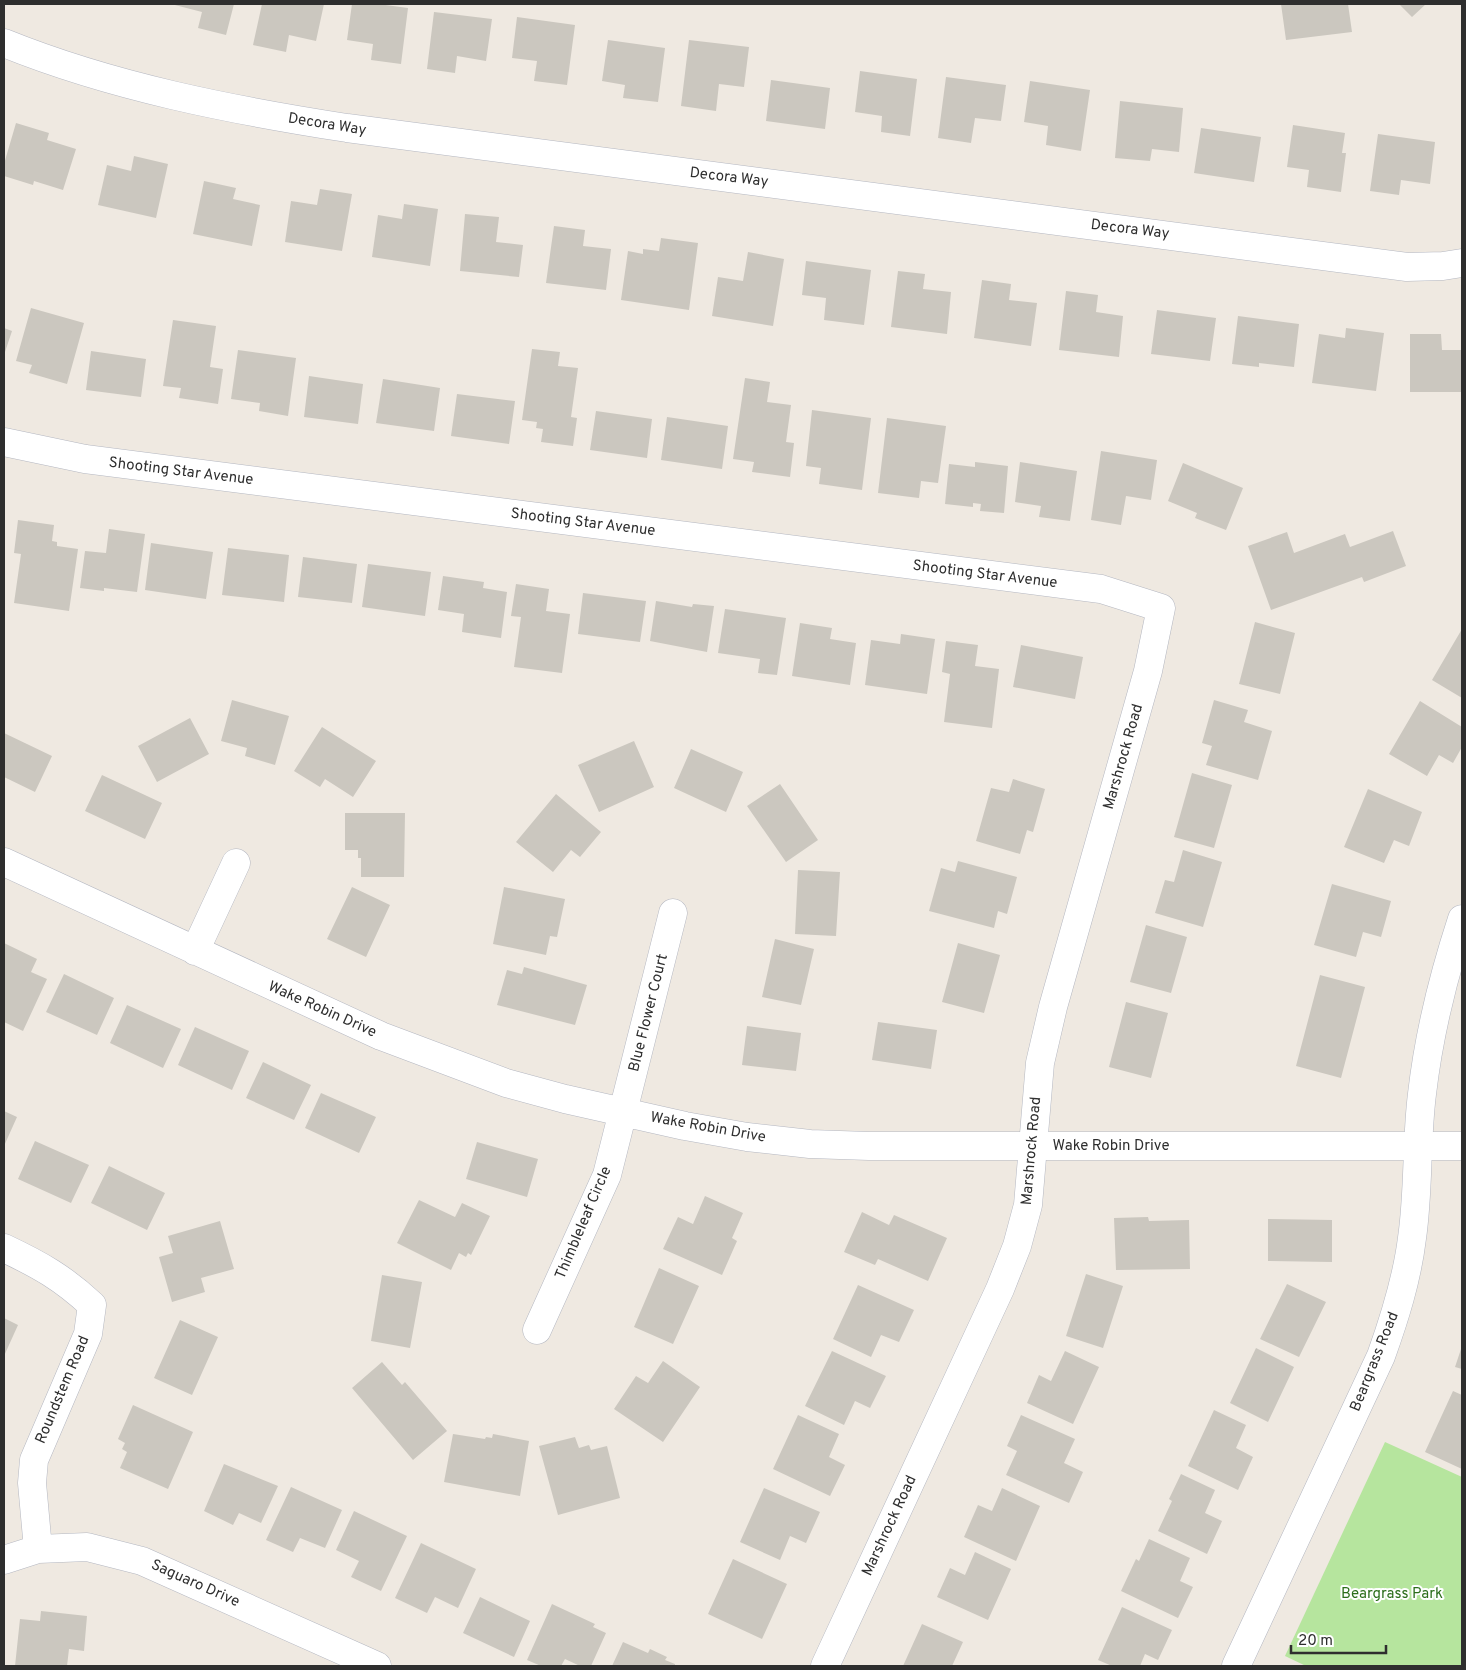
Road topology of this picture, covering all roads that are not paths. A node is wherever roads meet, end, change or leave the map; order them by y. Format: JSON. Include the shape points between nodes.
{"nodes":[{"id":1,"x":4,"y":43,"type":"edge"},
{"id":2,"x":1462,"y":263,"type":"edge"},
{"id":3,"x":4,"y":442,"type":"edge"},
{"id":4,"x":1161,"y":608,"type":"joint"},
{"id":5,"x":4,"y":862,"type":"edge"},
{"id":6,"x":236,"y":862,"type":"dead end"},
{"id":7,"x":673,"y":913,"type":"dead end"},
{"id":8,"x":1462,"y":919,"type":"edge"},
{"id":9,"x":195,"y":951,"type":"junction"},
{"id":10,"x":624,"y":1112,"type":"junction"},
{"id":11,"x":1035,"y":1146,"type":"junction"},
{"id":12,"x":1420,"y":1146,"type":"junction"},
{"id":13,"x":1462,"y":1146,"type":"edge"},
{"id":14,"x":4,"y":1248,"type":"edge"},
{"id":15,"x":537,"y":1330,"type":"dead end"},
{"id":16,"x":38,"y":1549,"type":"junction"},
{"id":17,"x":4,"y":1560,"type":"edge"},
{"id":18,"x":364,"y":1663,"type":"edge"},
{"id":19,"x":825,"y":1666,"type":"edge"},
{"id":20,"x":1236,"y":1666,"type":"edge"}],
"edges":[{"from":1,"to":2,"type":"street","name":"Decora Way","via":[[162,92],[240,111],[347,128],[1407,266]]},
{"from":3,"to":4,"type":"street","name":"Shooting Star Avenue","via":[[85,459],[1101,590]]},
{"from":4,"to":11,"type":"street","name":"Marshrock Road","via":[[1148,672],[1053,1007],[1040,1063]]},
{"from":5,"to":9,"type":"street","name":"Wake Robin Drive"},
{"from":6,"to":9,"type":"street"},
{"from":7,"to":10,"type":"street","name":"Blue Flower Court"},
{"from":8,"to":12,"type":"street","name":"Beargrass Road","via":[[1438,998],[1428,1047]]},
{"from":9,"to":10,"type":"street","name":"Wake Robin Drive","via":[[445,1062],[515,1085]]},
{"from":10,"to":11,"type":"street","name":"Wake Robin Drive","via":[[747,1137],[810,1144]]},
{"from":10,"to":15,"type":"street","name":"Thimbleleaf Circle","via":[[607,1175]]},
{"from":11,"to":12,"type":"street","name":"Wake Robin Drive"},
{"from":11,"to":19,"type":"street","name":"Marshrock Road","via":[[1028,1204],[1017,1246],[1000,1289]]},
{"from":12,"to":13,"type":"street","name":"Wake Robin Drive"},
{"from":12,"to":20,"type":"street","name":"Beargrass Road","via":[[1413,1238],[1395,1317],[1381,1356]]},
{"from":14,"to":16,"type":"street","name":"Roundstem Road","via":[[68,1282],[92,1305],[88,1334],[34,1460],[32,1483]]},
{"from":16,"to":17,"type":"street","name":"Saguaro Drive"},
{"from":16,"to":18,"type":"street","name":"Saguaro Drive","via":[[87,1547],[142,1561]]}]}
